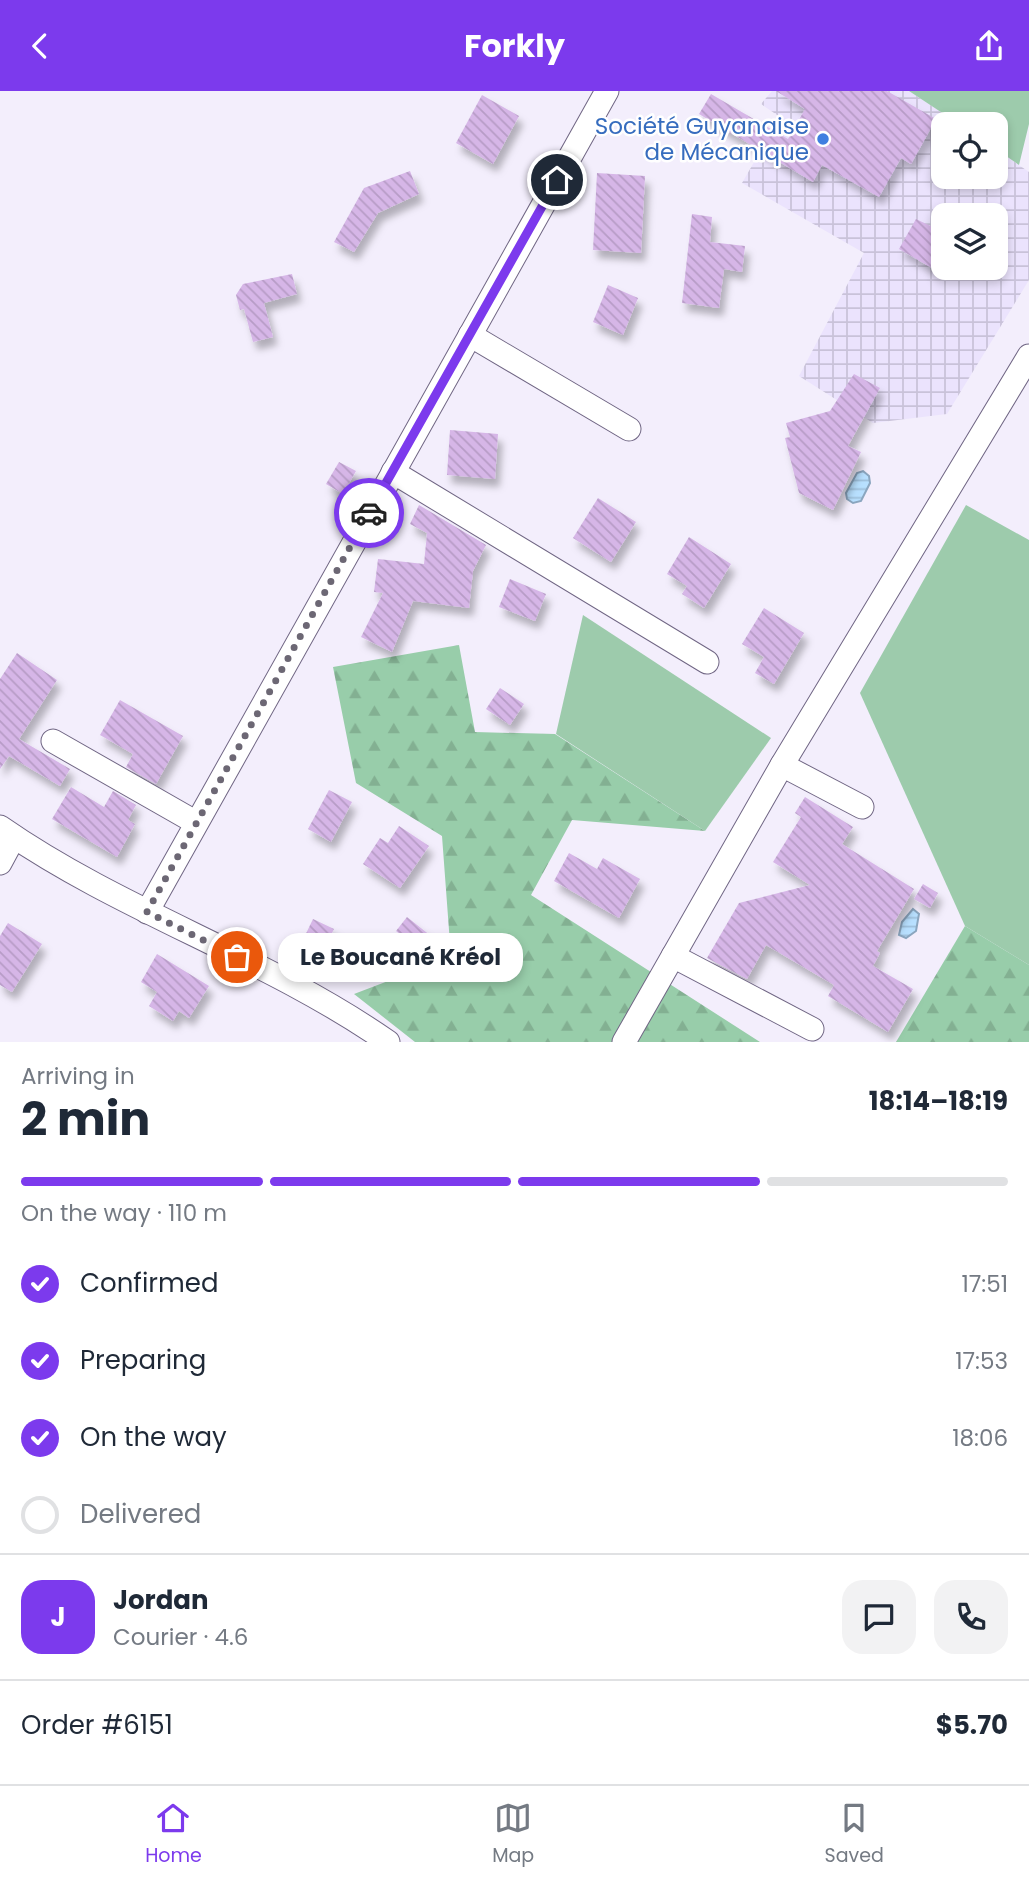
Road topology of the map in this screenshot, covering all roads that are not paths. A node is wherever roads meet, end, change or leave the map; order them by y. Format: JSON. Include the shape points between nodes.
{"nodes":[{"id":1,"x":607,"y":91,"type":"edge"},
{"id":2,"x":470,"y":335,"type":"junction"},
{"id":3,"x":1029,"y":356,"type":"edge"},
{"id":4,"x":629,"y":429,"type":"dead end"},
{"id":5,"x":393,"y":472,"type":"junction"},
{"id":6,"x":707,"y":662,"type":"dead end"},
{"id":7,"x":53,"y":741,"type":"dead end"},
{"id":8,"x":782,"y":765,"type":"junction"},
{"id":9,"x":862,"y":807,"type":"dead end"},
{"id":10,"x":195,"y":822,"type":"junction"},
{"id":11,"x":7,"y":832,"type":"edge"},
{"id":12,"x":0,"y":863,"type":"edge"},
{"id":13,"x":147,"y":912,"type":"junction"},
{"id":14,"x":673,"y":956,"type":"junction"},
{"id":15,"x":812,"y":1029,"type":"dead end"},
{"id":16,"x":388,"y":1042,"type":"edge"},
{"id":17,"x":624,"y":1042,"type":"edge"}],
"edges":[{"from":1,"to":2,"type":"street"},
{"from":2,"to":4,"type":"street"},
{"from":2,"to":5,"type":"street"},
{"from":3,"to":8,"type":"street"},
{"from":5,"to":6,"type":"street"},
{"from":5,"to":10,"type":"street"},
{"from":7,"to":10,"type":"street"},
{"from":8,"to":9,"type":"street"},
{"from":8,"to":14,"type":"street"},
{"from":10,"to":13,"type":"street"},
{"from":11,"to":12,"type":"street"},
{"from":11,"to":13,"type":"street","via":[[50,862]]},
{"from":13,"to":16,"type":"street","via":[[326,1002]]},
{"from":14,"to":15,"type":"street"},
{"from":14,"to":17,"type":"street"}]}
